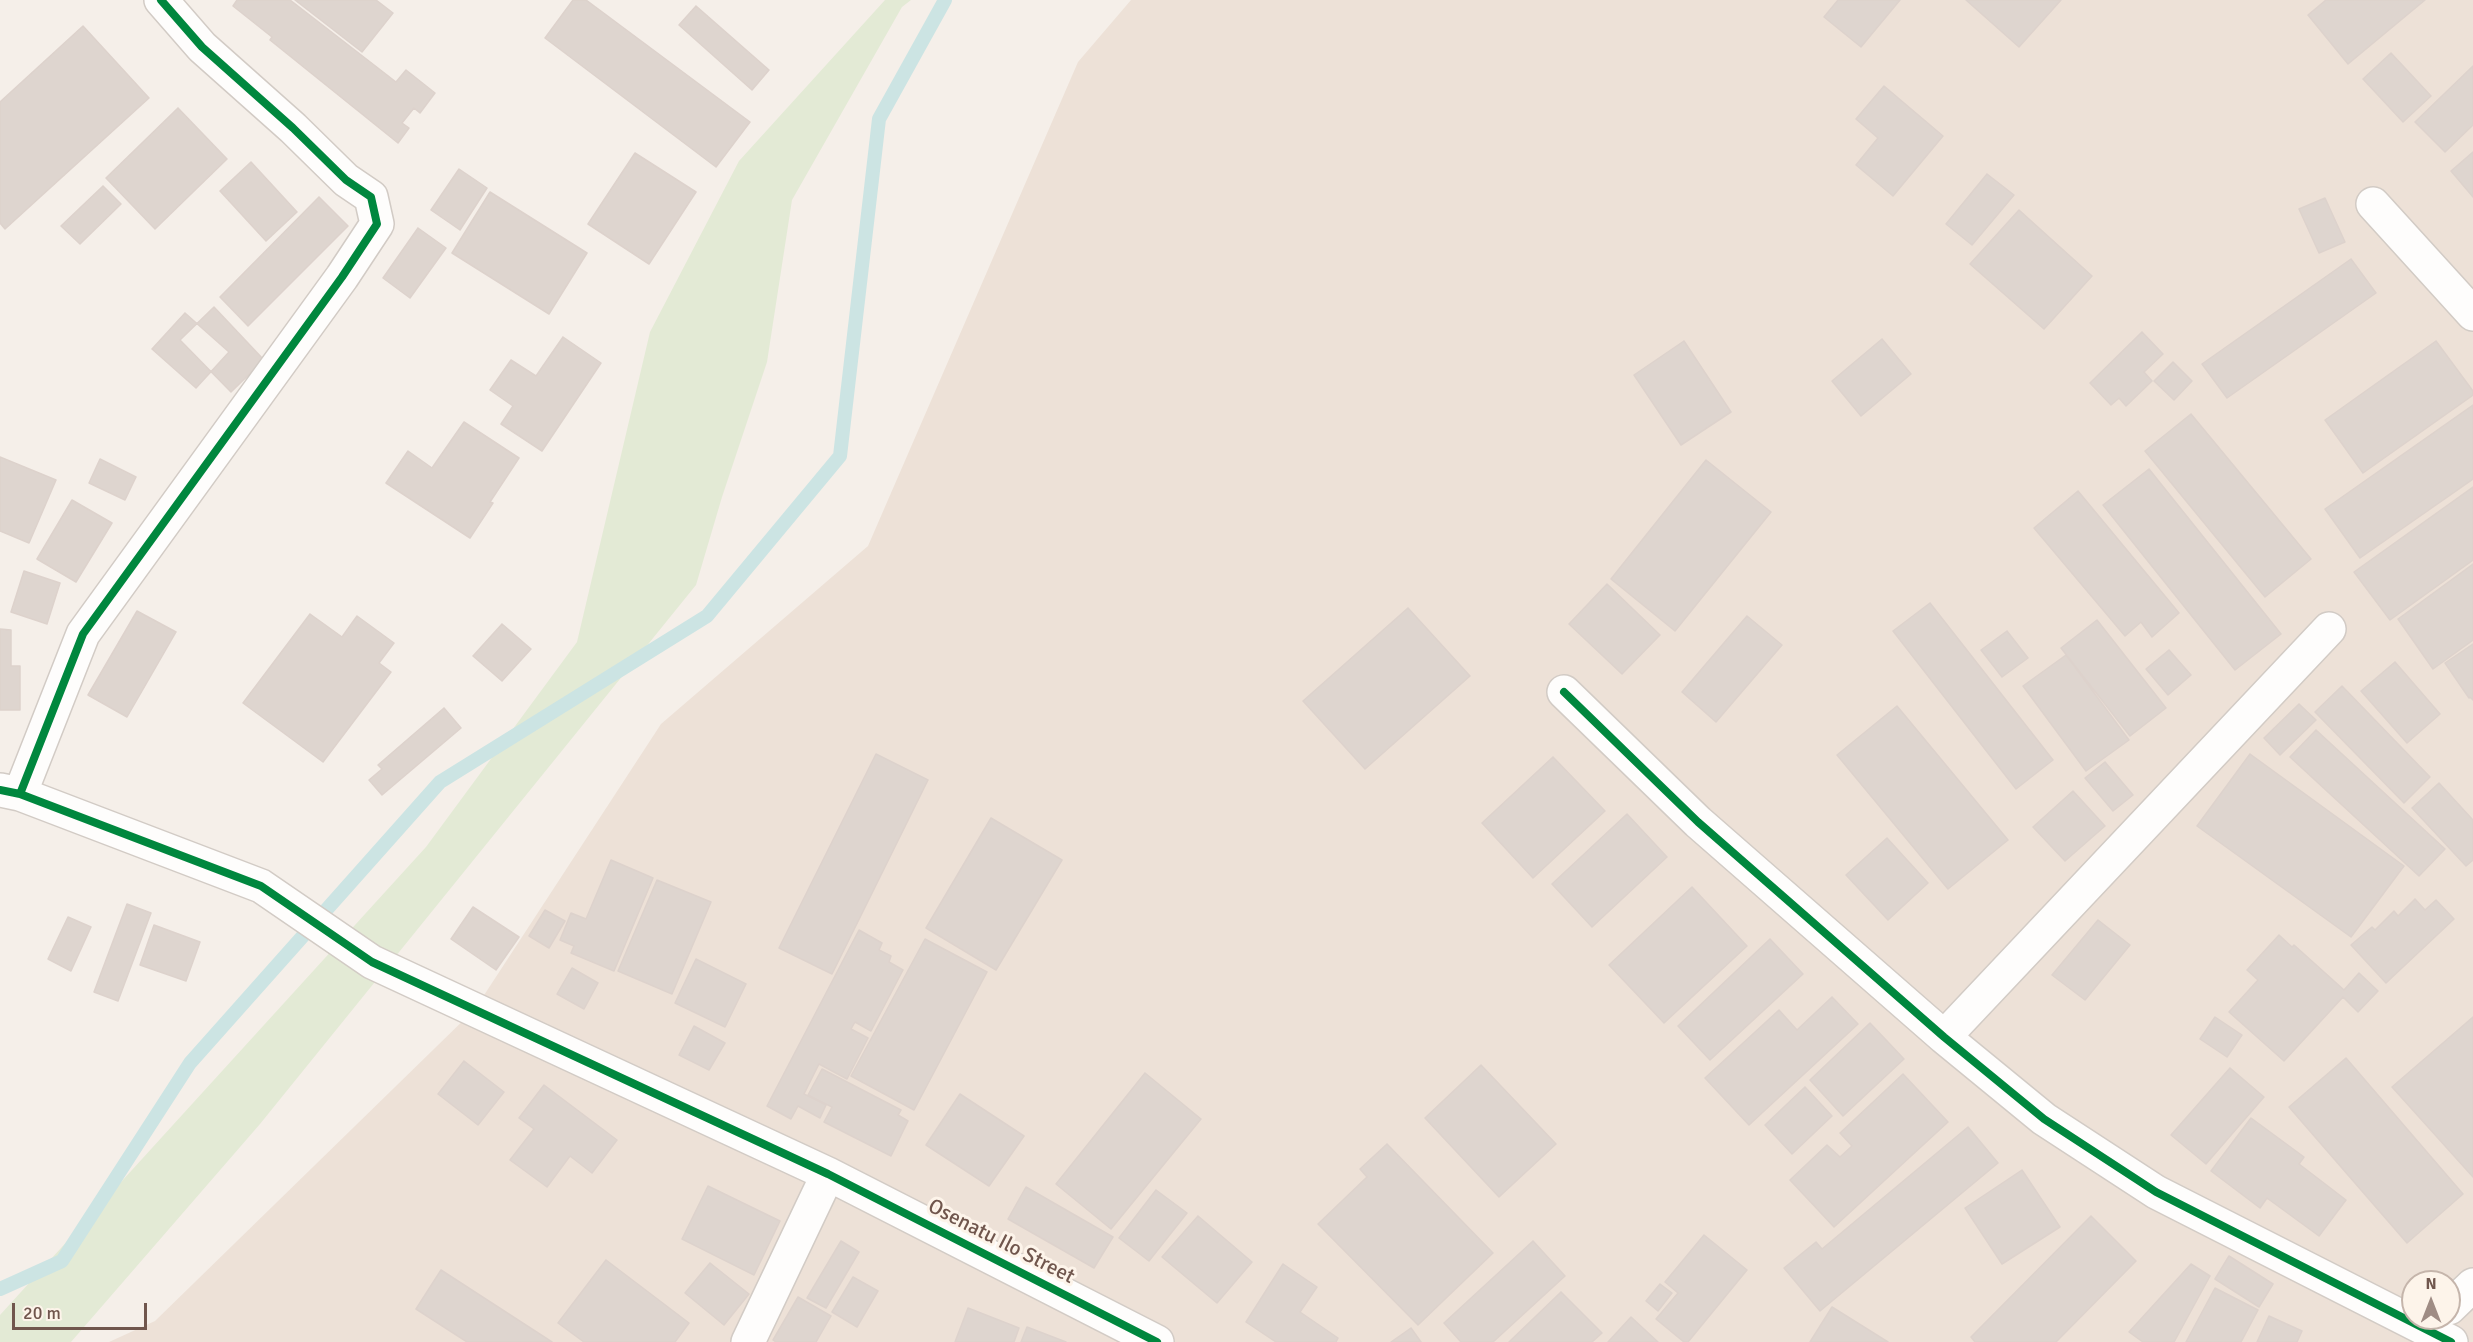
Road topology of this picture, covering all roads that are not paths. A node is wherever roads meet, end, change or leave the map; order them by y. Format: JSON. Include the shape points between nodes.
{"nodes":[{"id":1,"x":161,"y":0,"type":"edge"},
{"id":2,"x":2373,"y":204,"type":"dead end"},
{"id":3,"x":2473,"y":314,"type":"edge"},
{"id":4,"x":2329,"y":629,"type":"dead end"},
{"id":5,"x":1564,"y":692,"type":"dead end"},
{"id":6,"x":10,"y":792,"type":"edge"},
{"id":7,"x":1944,"y":1037,"type":"junction"},
{"id":8,"x":828,"y":1174,"type":"junction"},
{"id":9,"x":2473,"y":1285,"type":"edge"},
{"id":10,"x":2461,"y":1300,"type":"edge"},
{"id":11,"x":2401,"y":1309,"type":"edge"},
{"id":12,"x":748,"y":1342,"type":"edge"},
{"id":13,"x":1157,"y":1342,"type":"edge"}],
"edges":[{"from":1,"to":6,"type":"street","via":[[202,47],[346,180],[371,197],[376,224],[342,277],[83,634]]},
{"from":2,"to":3,"type":"street"},
{"from":4,"to":7,"type":"street"},
{"from":5,"to":7,"type":"street","via":[[1698,822]]},
{"from":6,"to":8,"type":"street","name":"Osenatu Ilo Street","via":[[261,886],[372,962]]},
{"from":7,"to":11,"type":"street","via":[[2043,1119],[2156,1192],[2319,1277]]},
{"from":8,"to":12,"type":"street"},
{"from":8,"to":13,"type":"street","name":"Osenatu Ilo Street"},
{"from":9,"to":10,"type":"street"}]}
